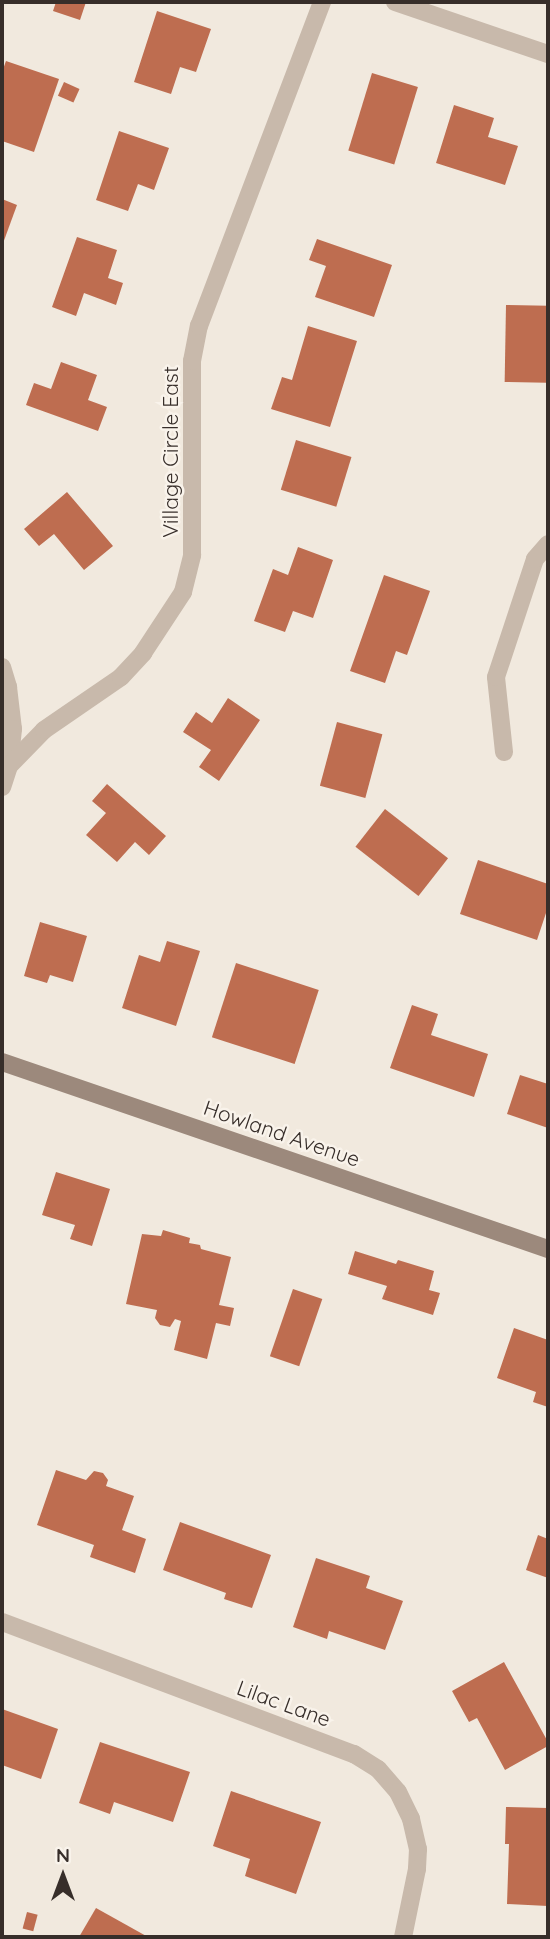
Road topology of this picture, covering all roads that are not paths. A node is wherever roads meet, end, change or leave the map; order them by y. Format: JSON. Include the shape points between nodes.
{"nodes":[{"id":1,"x":322,"y":2,"type":"edge"},
{"id":2,"x":395,"y":2,"type":"edge"},
{"id":3,"x":548,"y":54,"type":"edge"},
{"id":4,"x":548,"y":544,"type":"edge"},
{"id":5,"x":2,"y":667,"type":"edge"},
{"id":6,"x":504,"y":752,"type":"dead end"},
{"id":7,"x":9,"y":766,"type":"junction"},
{"id":8,"x":2,"y":787,"type":"edge"},
{"id":9,"x":2,"y":1062,"type":"edge"},
{"id":10,"x":548,"y":1248,"type":"edge"},
{"id":11,"x":2,"y":1622,"type":"edge"},
{"id":12,"x":403,"y":1937,"type":"edge"}],
"edges":[{"from":1,"to":7,"type":"street","name":"Village Circle East","via":[[200,326],[192,361],[192,555],[183,592],[143,653],[121,677],[44,730]]},
{"from":2,"to":3,"type":"street"},
{"from":4,"to":6,"type":"street","via":[[535,559],[496,677]]},
{"from":5,"to":7,"type":"street","via":[[13,729]]},
{"from":7,"to":8,"type":"street"},
{"from":9,"to":10,"type":"street","name":"Howland Avenue"},
{"from":11,"to":12,"type":"street","name":"Lilac Lane","via":[[354,1754],[378,1769],[398,1792],[418,1849]]}]}
